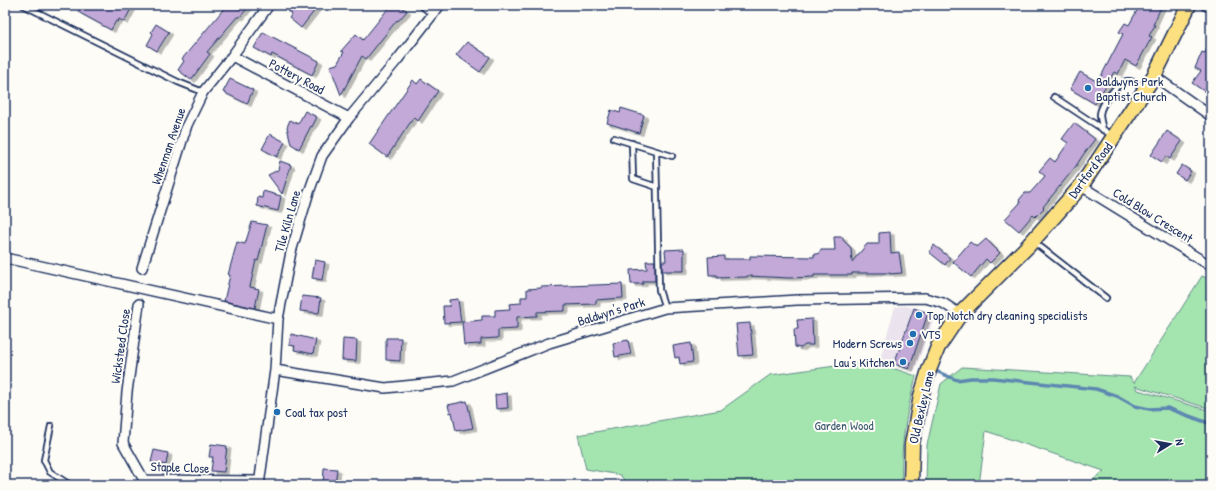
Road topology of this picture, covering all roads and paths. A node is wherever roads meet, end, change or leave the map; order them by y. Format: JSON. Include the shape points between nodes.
{"nodes":[{"id":1,"x":23,"y":5,"type":"edge"},
{"id":2,"x":269,"y":5,"type":"edge"},
{"id":3,"x":424,"y":5,"type":"edge"},
{"id":4,"x":440,"y":5,"type":"edge"},
{"id":5,"x":1189,"y":5,"type":"edge"},
{"id":6,"x":1205,"y":5,"type":"edge"},
{"id":7,"x":1211,"y":7,"type":"edge"},
{"id":8,"x":434,"y":13,"type":"junction"},
{"id":9,"x":232,"y":56,"type":"junction"},
{"id":10,"x":1154,"y":76,"type":"junction"},
{"id":11,"x":1146,"y":89,"type":"junction"},
{"id":12,"x":202,"y":92,"type":"junction"},
{"id":13,"x":1054,"y":97,"type":"dead end"},
{"id":14,"x":1211,"y":116,"type":"edge"},
{"id":15,"x":349,"y":118,"type":"junction"},
{"id":16,"x":1109,"y":134,"type":"junction"},
{"id":17,"x":614,"y":138,"type":"dead end"},
{"id":18,"x":632,"y":143,"type":"junction"},
{"id":19,"x":656,"y":151,"type":"junction"},
{"id":20,"x":672,"y":156,"type":"dead end"},
{"id":21,"x":1081,"y":186,"type":"junction"},
{"id":22,"x":658,"y":187,"type":"junction"},
{"id":23,"x":1033,"y":241,"type":"junction"},
{"id":24,"x":5,"y":258,"type":"edge"},
{"id":25,"x":1211,"y":266,"type":"edge"},
{"id":26,"x":142,"y":268,"type":"dead end"},
{"id":27,"x":1106,"y":298,"type":"dead end"},
{"id":28,"x":139,"y":304,"type":"dead end"},
{"id":29,"x":665,"y":308,"type":"junction"},
{"id":30,"x":960,"y":314,"type":"junction"},
{"id":31,"x":278,"y":319,"type":"junction"},
{"id":32,"x":275,"y":370,"type":"junction"},
{"id":33,"x":127,"y":392,"type":"joint"},
{"id":34,"x":51,"y":426,"type":"dead end"},
{"id":35,"x":143,"y":482,"type":"edge"},
{"id":36,"x":260,"y":483,"type":"edge"},
{"id":37,"x":70,"y":485,"type":"edge"},
{"id":38,"x":911,"y":485,"type":"edge"}],
"edges":[{"from":1,"to":12,"type":"lane"},
{"from":2,"to":9,"type":"street","name":"Whenman Avenue"},
{"from":3,"to":8,"type":"street"},
{"from":4,"to":8,"type":"street","name":"Tile Kiln Lane"},
{"from":5,"to":10,"type":"main road","name":"Dartford Road"},
{"from":6,"to":7,"type":"street"},
{"from":8,"to":15,"type":"street","name":"Tile Kiln Lane"},
{"from":9,"to":12,"type":"street","name":"Whenman Avenue"},
{"from":9,"to":15,"type":"street","name":"Pottery Road"},
{"from":10,"to":11,"type":"main road","name":"Dartford Road"},
{"from":10,"to":14,"type":"street"},
{"from":11,"to":16,"type":"main road","name":"Dartford Road"},
{"from":11,"to":16,"type":"lane","via":[[1127,81],[1113,90],[1100,113]]},
{"from":12,"to":26,"type":"street","name":"Whenman Avenue","via":[[187,126]]},
{"from":13,"to":16,"type":"lane"},
{"from":15,"to":31,"type":"street","name":"Tile Kiln Lane","via":[[322,156],[310,188],[291,252]]},
{"from":16,"to":21,"type":"main road","name":"Dartford Road"},
{"from":17,"to":18,"type":"lane"},
{"from":18,"to":19,"type":"lane"},
{"from":18,"to":22,"type":"lane","via":[[633,179]]},
{"from":19,"to":20,"type":"lane"},
{"from":19,"to":22,"type":"lane"},
{"from":21,"to":23,"type":"main road","name":"Dartford Road"},
{"from":21,"to":25,"type":"street","name":"Cold Blow Crescent"},
{"from":22,"to":29,"type":"lane","via":[[659,290]]},
{"from":23,"to":27,"type":"lane"},
{"from":23,"to":30,"type":"main road","name":"Dartford Road"},
{"from":24,"to":31,"type":"street"},
{"from":28,"to":33,"type":"street","name":"Wicksteed Close"},
{"from":29,"to":30,"type":"street","name":"Baldwyn's Park","via":[[797,300],[925,298],[943,303]]},
{"from":29,"to":32,"type":"street","name":"Baldwyn's Park","via":[[549,343],[452,381],[385,388]]},
{"from":30,"to":38,"type":"main road","name":"Old Bexley Lane","via":[[938,347],[921,396],[912,444]]},
{"from":31,"to":32,"type":"street","name":"Tile Kiln Lane"},
{"from":32,"to":36,"type":"street","name":"Tile Kiln Lane"},
{"from":33,"to":35,"type":"street","name":"Staple Close","via":[[123,443]]},
{"from":34,"to":37,"type":"lane","via":[[44,460],[50,472]]},
{"from":35,"to":36,"type":"street","name":"Staple Close"}]}
